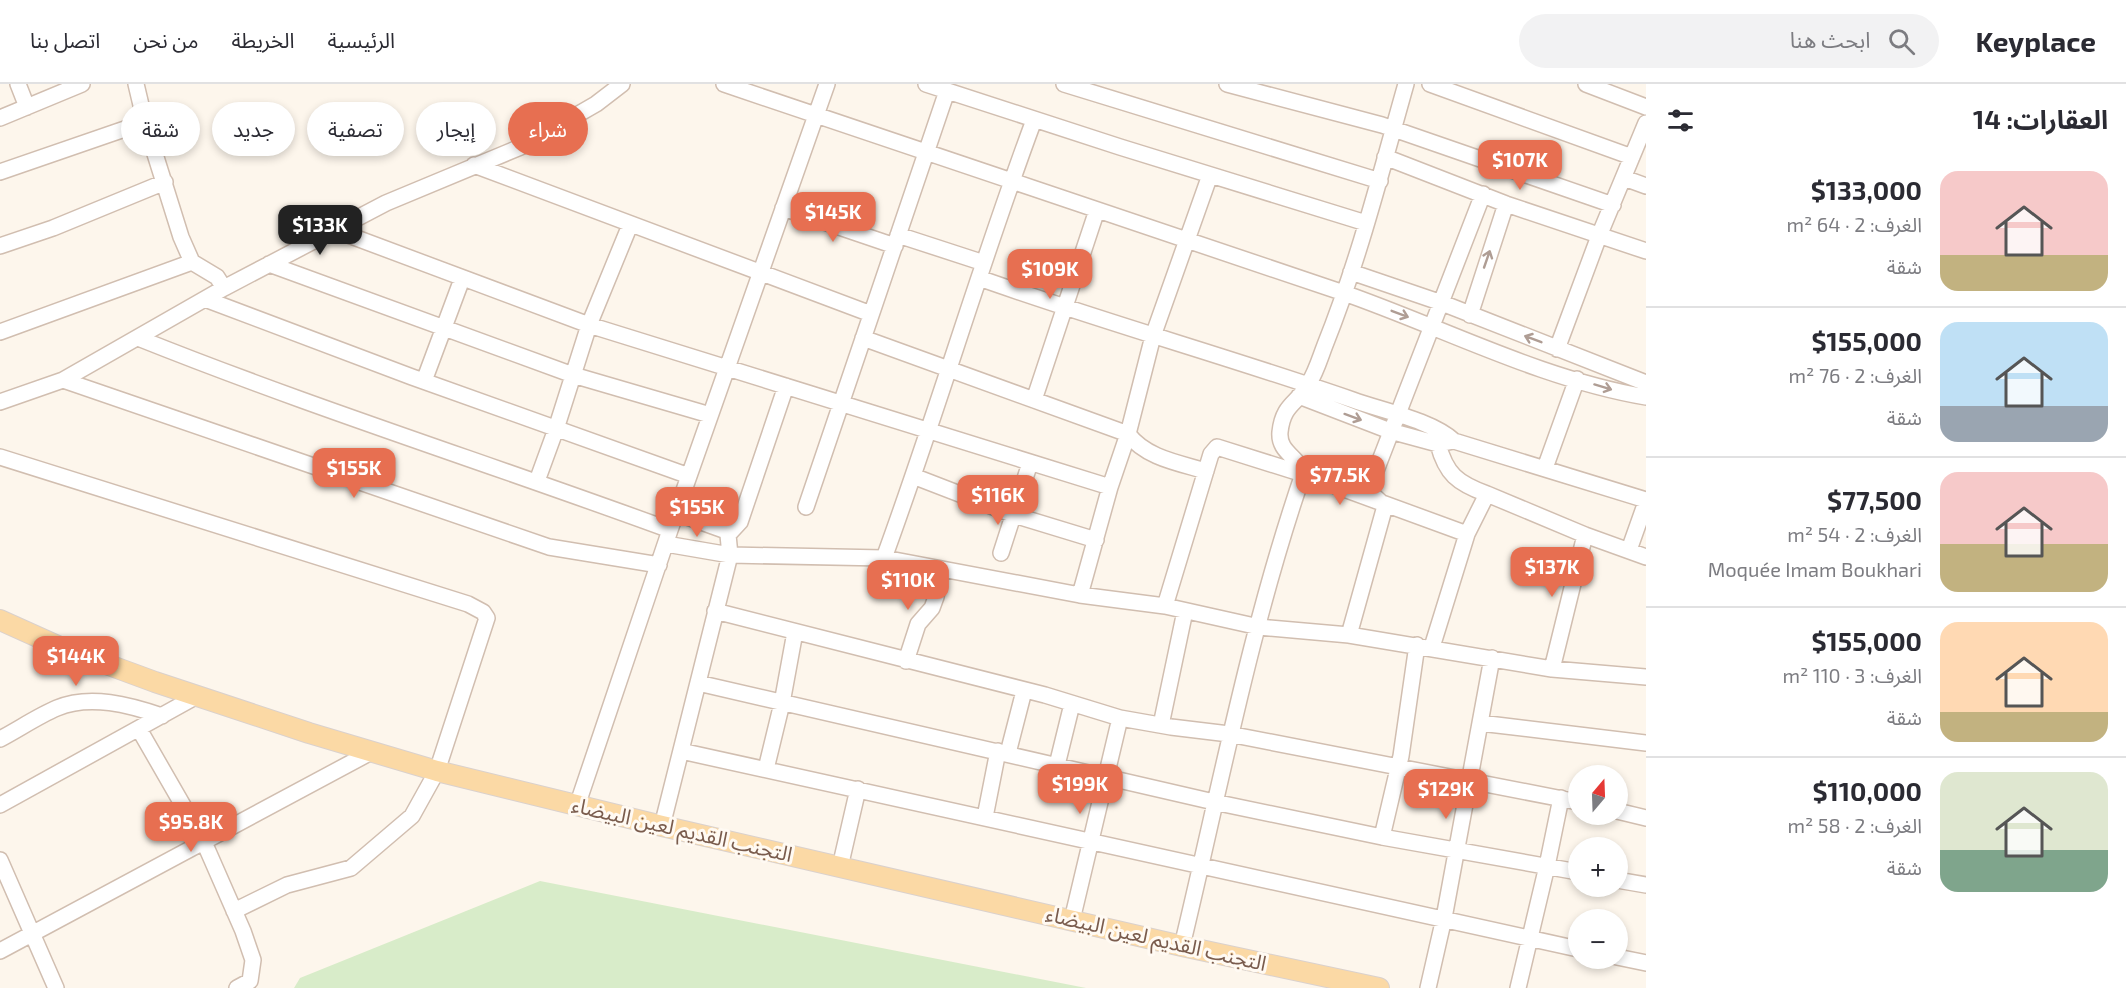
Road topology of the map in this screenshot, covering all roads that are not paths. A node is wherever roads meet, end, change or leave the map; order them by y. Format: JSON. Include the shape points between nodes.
{"nodes":[{"id":1,"x":18,"y":84,"type":"edge"},
{"id":2,"x":82,"y":84,"type":"edge"},
{"id":3,"x":136,"y":84,"type":"edge"},
{"id":4,"x":622,"y":84,"type":"edge"},
{"id":5,"x":724,"y":84,"type":"edge"},
{"id":6,"x":827,"y":84,"type":"edge"},
{"id":7,"x":926,"y":84,"type":"edge"},
{"id":8,"x":1064,"y":84,"type":"edge"},
{"id":9,"x":1227,"y":84,"type":"edge"},
{"id":10,"x":1406,"y":84,"type":"edge"},
{"id":11,"x":1430,"y":84,"type":"edge"},
{"id":12,"x":1586,"y":84,"type":"edge"},
{"id":13,"x":947,"y":91,"type":"junction"},
{"id":14,"x":140,"y":102,"type":"edge"},
{"id":15,"x":27,"y":107,"type":"junction"},
{"id":16,"x":1646,"y":107,"type":"edge"},
{"id":17,"x":815,"y":116,"type":"junction"},
{"id":18,"x":0,"y":118,"type":"edge"},
{"id":19,"x":1034,"y":120,"type":"junction"},
{"id":20,"x":1645,"y":128,"type":"edge"},
{"id":21,"x":1394,"y":129,"type":"junction"},
{"id":22,"x":121,"y":130,"type":"edge"},
{"id":23,"x":927,"y":154,"type":"junction"},
{"id":24,"x":156,"y":156,"type":"edge"},
{"id":25,"x":1385,"y":157,"type":"junction"},
{"id":26,"x":1632,"y":157,"type":"junction"},
{"id":27,"x":474,"y":165,"type":"junction"},
{"id":28,"x":0,"y":172,"type":"edge"},
{"id":29,"x":1210,"y":175,"type":"junction"},
{"id":30,"x":1624,"y":178,"type":"junction"},
{"id":31,"x":1380,"y":181,"type":"junction"},
{"id":32,"x":165,"y":182,"type":"junction"},
{"id":33,"x":1011,"y":182,"type":"junction"},
{"id":34,"x":1646,"y":186,"type":"edge"},
{"id":35,"x":1483,"y":194,"type":"junction"},
{"id":36,"x":1506,"y":204,"type":"junction"},
{"id":37,"x":1613,"y":205,"type":"junction"},
{"id":38,"x":783,"y":208,"type":"junction"},
{"id":39,"x":1097,"y":210,"type":"junction"},
{"id":40,"x":1366,"y":223,"type":"junction"},
{"id":41,"x":630,"y":225,"type":"junction"},
{"id":42,"x":335,"y":230,"type":"junction"},
{"id":43,"x":1599,"y":236,"type":"junction"},
{"id":44,"x":1186,"y":239,"type":"junction"},
{"id":45,"x":896,"y":241,"type":"junction"},
{"id":46,"x":0,"y":246,"type":"edge"},
{"id":47,"x":1646,"y":251,"type":"edge"},
{"id":48,"x":192,"y":262,"type":"junction"},
{"id":49,"x":269,"y":264,"type":"junction"},
{"id":50,"x":981,"y":271,"type":"junction"},
{"id":51,"x":1352,"y":272,"type":"junction"},
{"id":52,"x":760,"y":274,"type":"junction"},
{"id":53,"x":462,"y":279,"type":"junction"},
{"id":54,"x":224,"y":288,"type":"junction"},
{"id":55,"x":1345,"y":293,"type":"junction"},
{"id":56,"x":205,"y":299,"type":"junction"},
{"id":57,"x":1442,"y":303,"type":"junction"},
{"id":58,"x":1065,"y":308,"type":"junction"},
{"id":59,"x":871,"y":315,"type":"junction"},
{"id":60,"x":1470,"y":315,"type":"junction"},
{"id":61,"x":589,"y":325,"type":"junction"},
{"id":62,"x":1431,"y":326,"type":"junction"},
{"id":63,"x":442,"y":328,"type":"junction"},
{"id":64,"x":0,"y":332,"type":"edge"},
{"id":65,"x":1153,"y":336,"type":"junction"},
{"id":66,"x":138,"y":338,"type":"junction"},
{"id":67,"x":863,"y":338,"type":"junction"},
{"id":68,"x":1557,"y":349,"type":"junction"},
{"id":69,"x":727,"y":368,"type":"junction"},
{"id":70,"x":949,"y":368,"type":"junction"},
{"id":71,"x":573,"y":375,"type":"junction"},
{"id":72,"x":1577,"y":379,"type":"junction"},
{"id":73,"x":63,"y":381,"type":"junction"},
{"id":74,"x":424,"y":381,"type":"junction"},
{"id":75,"x":1646,"y":383,"type":"edge"},
{"id":76,"x":786,"y":386,"type":"junction"},
{"id":77,"x":1304,"y":390,"type":"junction"},
{"id":78,"x":1646,"y":397,"type":"edge"},
{"id":79,"x":1,"y":399,"type":"edge"},
{"id":80,"x":1034,"y":400,"type":"junction"},
{"id":81,"x":841,"y":404,"type":"junction"},
{"id":82,"x":710,"y":415,"type":"junction"},
{"id":83,"x":1396,"y":415,"type":"junction"},
{"id":84,"x":556,"y":429,"type":"junction"},
{"id":85,"x":928,"y":430,"type":"junction"},
{"id":86,"x":1390,"y":431,"type":"junction"},
{"id":87,"x":1128,"y":434,"type":"junction"},
{"id":88,"x":1454,"y":441,"type":"junction"},
{"id":89,"x":1438,"y":444,"type":"junction"},
{"id":90,"x":0,"y":457,"type":"edge"},
{"id":91,"x":1030,"y":463,"type":"junction"},
{"id":92,"x":1545,"y":468,"type":"junction"},
{"id":93,"x":1206,"y":471,"type":"junction"},
{"id":94,"x":1303,"y":474,"type":"junction"},
{"id":95,"x":689,"y":476,"type":"junction"},
{"id":96,"x":914,"y":476,"type":"junction"},
{"id":97,"x":537,"y":482,"type":"junction"},
{"id":98,"x":1110,"y":487,"type":"junction"},
{"id":99,"x":1486,"y":494,"type":"junction"},
{"id":100,"x":1646,"y":501,"type":"edge"},
{"id":101,"x":1385,"y":506,"type":"junction"},
{"id":102,"x":806,"y":507,"type":"dead end"},
{"id":103,"x":676,"y":513,"type":"junction"},
{"id":104,"x":1014,"y":514,"type":"junction"},
{"id":105,"x":729,"y":532,"type":"junction"},
{"id":106,"x":1467,"y":534,"type":"junction"},
{"id":107,"x":1585,"y":535,"type":"junction"},
{"id":108,"x":668,"y":537,"type":"junction"},
{"id":109,"x":1096,"y":540,"type":"junction"},
{"id":110,"x":1629,"y":550,"type":"junction"},
{"id":111,"x":1001,"y":553,"type":"dead end"},
{"id":112,"x":730,"y":555,"type":"junction"},
{"id":113,"x":1646,"y":557,"type":"edge"},
{"id":114,"x":884,"y":558,"type":"junction"},
{"id":115,"x":659,"y":565,"type":"junction"},
{"id":116,"x":941,"y":569,"type":"junction"},
{"id":117,"x":1080,"y":595,"type":"junction"},
{"id":118,"x":1165,"y":606,"type":"junction"},
{"id":119,"x":716,"y":611,"type":"junction"},
{"id":120,"x":1185,"y":611,"type":"junction"},
{"id":121,"x":0,"y":620,"type":"edge"},
{"id":122,"x":1259,"y":627,"type":"junction"},
{"id":123,"x":795,"y":632,"type":"junction"},
{"id":124,"x":1349,"y":635,"type":"junction"},
{"id":125,"x":1424,"y":646,"type":"junction"},
{"id":126,"x":1492,"y":658,"type":"junction"},
{"id":127,"x":906,"y":661,"type":"junction"},
{"id":128,"x":1552,"y":669,"type":"junction"},
{"id":129,"x":1646,"y":677,"type":"edge"},
{"id":130,"x":698,"y":683,"type":"junction"},
{"id":131,"x":1024,"y":691,"type":"junction"},
{"id":132,"x":197,"y":696,"type":"junction"},
{"id":133,"x":782,"y":703,"type":"junction"},
{"id":134,"x":1072,"y":704,"type":"junction"},
{"id":135,"x":162,"y":716,"type":"junction"},
{"id":136,"x":1120,"y":718,"type":"junction"},
{"id":137,"x":1480,"y":723,"type":"junction"},
{"id":138,"x":1161,"y":724,"type":"junction"},
{"id":139,"x":139,"y":729,"type":"junction"},
{"id":140,"x":1229,"y":734,"type":"junction"},
{"id":141,"x":0,"y":739,"type":"edge"},
{"id":142,"x":1646,"y":743,"type":"edge"},
{"id":143,"x":373,"y":751,"type":"junction"},
{"id":144,"x":681,"y":751,"type":"junction"},
{"id":145,"x":1003,"y":752,"type":"junction"},
{"id":146,"x":1057,"y":765,"type":"junction"},
{"id":147,"x":1400,"y":766,"type":"junction"},
{"id":148,"x":766,"y":769,"type":"junction"},
{"id":149,"x":436,"y":771,"type":"junction"},
{"id":150,"x":1106,"y":778,"type":"junction"},
{"id":151,"x":1471,"y":779,"type":"junction"},
{"id":152,"x":858,"y":789,"type":"junction"},
{"id":153,"x":1561,"y":798,"type":"junction"},
{"id":154,"x":1568,"y":800,"type":"edge"},
{"id":155,"x":1214,"y":802,"type":"junction"},
{"id":156,"x":0,"y":805,"type":"edge"},
{"id":157,"x":577,"y":806,"type":"junction"},
{"id":158,"x":1628,"y":814,"type":"edge"},
{"id":159,"x":986,"y":817,"type":"junction"},
{"id":160,"x":1646,"y":818,"type":"edge"},
{"id":161,"x":662,"y":826,"type":"junction"},
{"id":162,"x":1382,"y":837,"type":"junction"},
{"id":163,"x":204,"y":842,"type":"junction"},
{"id":164,"x":1091,"y":842,"type":"junction"},
{"id":165,"x":1457,"y":849,"type":"junction"},
{"id":166,"x":0,"y":860,"type":"edge"},
{"id":167,"x":1548,"y":866,"type":"junction"},
{"id":168,"x":840,"y":867,"type":"junction"},
{"id":169,"x":1201,"y":867,"type":"junction"},
{"id":170,"x":1568,"y":870,"type":"edge"},
{"id":171,"x":1628,"y":882,"type":"edge"},
{"id":172,"x":1646,"y":885,"type":"edge"},
{"id":173,"x":234,"y":911,"type":"junction"},
{"id":174,"x":1444,"y":918,"type":"junction"},
{"id":175,"x":1072,"y":920,"type":"junction"},
{"id":176,"x":32,"y":933,"type":"junction"},
{"id":177,"x":1531,"y":938,"type":"junction"},
{"id":178,"x":1182,"y":946,"type":"junction"},
{"id":179,"x":1568,"y":947,"type":"edge"},
{"id":180,"x":0,"y":951,"type":"edge"},
{"id":181,"x":1628,"y":959,"type":"edge"},
{"id":182,"x":1646,"y":963,"type":"edge"},
{"id":183,"x":56,"y":988,"type":"edge"},
{"id":184,"x":237,"y":988,"type":"edge"},
{"id":185,"x":1379,"y":988,"type":"edge"},
{"id":186,"x":1428,"y":988,"type":"edge"},
{"id":187,"x":1518,"y":988,"type":"edge"}],
"edges":[{"from":1,"to":15,"type":"street"},
{"from":2,"to":15,"type":"street"},
{"from":3,"to":14,"type":"street"},
{"from":4,"to":27,"type":"street","via":[[596,104],[523,146]]},
{"from":5,"to":17,"type":"street"},
{"from":6,"to":17,"type":"street"},
{"from":7,"to":13,"type":"street"},
{"from":8,"to":31,"type":"street"},
{"from":9,"to":21,"type":"street"},
{"from":10,"to":21,"type":"street"},
{"from":11,"to":26,"type":"street"},
{"from":12,"to":16,"type":"street"},
{"from":13,"to":19,"type":"street"},
{"from":13,"to":23,"type":"street"},
{"from":15,"to":18,"type":"street"},
{"from":17,"to":23,"type":"street"},
{"from":17,"to":38,"type":"street"},
{"from":19,"to":29,"type":"street"},
{"from":19,"to":33,"type":"street"},
{"from":20,"to":26,"type":"street"},
{"from":21,"to":25,"type":"street"},
{"from":21,"to":37,"type":"street"},
{"from":22,"to":28,"type":"street"},
{"from":23,"to":33,"type":"street"},
{"from":23,"to":45,"type":"street"},
{"from":24,"to":32,"type":"street"},
{"from":25,"to":31,"type":"street"},
{"from":25,"to":35,"type":"street"},
{"from":26,"to":30,"type":"street"},
{"from":27,"to":41,"type":"street"},
{"from":27,"to":42,"type":"street"},
{"from":29,"to":40,"type":"street"},
{"from":29,"to":44,"type":"street"},
{"from":30,"to":34,"type":"street"},
{"from":30,"to":37,"type":"street"},
{"from":31,"to":40,"type":"street"},
{"from":32,"to":46,"type":"street"},
{"from":32,"to":48,"type":"street"},
{"from":33,"to":39,"type":"street"},
{"from":33,"to":50,"type":"street"},
{"from":35,"to":36,"type":"street"},
{"from":35,"to":57,"type":"street"},
{"from":36,"to":43,"type":"street"},
{"from":60,"to":36,"type":"street","one_way":true},
{"from":37,"to":43,"type":"street"},
{"from":38,"to":45,"type":"street"},
{"from":38,"to":52,"type":"street"},
{"from":39,"to":44,"type":"street"},
{"from":39,"to":58,"type":"street"},
{"from":40,"to":51,"type":"street"},
{"from":41,"to":52,"type":"street"},
{"from":41,"to":61,"type":"street"},
{"from":42,"to":49,"type":"street"},
{"from":42,"to":53,"type":"street"},
{"from":43,"to":47,"type":"street"},
{"from":43,"to":68,"type":"street"},
{"from":44,"to":55,"type":"street"},
{"from":44,"to":65,"type":"street"},
{"from":45,"to":50,"type":"street"},
{"from":45,"to":59,"type":"street"},
{"from":48,"to":54,"type":"street","via":[[217,277]]},
{"from":48,"to":64,"type":"street"},
{"from":49,"to":54,"type":"street"},
{"from":49,"to":63,"type":"street"},
{"from":50,"to":58,"type":"street"},
{"from":50,"to":70,"type":"street"},
{"from":51,"to":55,"type":"street"},
{"from":51,"to":57,"type":"street"},
{"from":52,"to":59,"type":"street"},
{"from":52,"to":69,"type":"street"},
{"from":53,"to":61,"type":"street"},
{"from":53,"to":63,"type":"street"},
{"from":54,"to":56,"type":"street"},
{"from":55,"to":62,"type":"street","one_way":true},
{"from":55,"to":77,"type":"street"},
{"from":56,"to":66,"type":"street"},
{"from":56,"to":74,"type":"street"},
{"from":57,"to":60,"type":"street"},
{"from":57,"to":62,"type":"street"},
{"from":58,"to":65,"type":"street"},
{"from":58,"to":80,"type":"street"},
{"from":59,"to":67,"type":"street"},
{"from":68,"to":60,"type":"street","one_way":true},
{"from":61,"to":69,"type":"street"},
{"from":61,"to":71,"type":"street"},
{"from":62,"to":72,"type":"street"},
{"from":62,"to":83,"type":"street"},
{"from":63,"to":71,"type":"street"},
{"from":63,"to":74,"type":"street"},
{"from":65,"to":77,"type":"street"},
{"from":65,"to":87,"type":"street"},
{"from":66,"to":73,"type":"street"},
{"from":66,"to":97,"type":"street","via":[[420,444]]},
{"from":67,"to":70,"type":"street"},
{"from":67,"to":81,"type":"street"},
{"from":68,"to":75,"type":"street"},
{"from":69,"to":76,"type":"street"},
{"from":69,"to":82,"type":"street"},
{"from":70,"to":80,"type":"street"},
{"from":70,"to":85,"type":"street"},
{"from":71,"to":82,"type":"street"},
{"from":71,"to":84,"type":"street"},
{"from":72,"to":78,"type":"street","one_way":true},
{"from":72,"to":92,"type":"street"},
{"from":73,"to":79,"type":"street"},
{"from":73,"to":115,"type":"street","via":[[549,547]]},
{"from":74,"to":84,"type":"street"},
{"from":76,"to":81,"type":"street"},
{"from":76,"to":105,"type":"street","via":[[740,522]]},
{"from":77,"to":83,"type":"street"},
{"from":77,"to":86,"type":"street","one_way":true},
{"from":77,"to":94,"type":"street","via":[[1288,405],[1280,434],[1285,452],[1301,466]]},
{"from":80,"to":87,"type":"street"},
{"from":81,"to":85,"type":"street"},
{"from":81,"to":102,"type":"street"},
{"from":82,"to":95,"type":"street"},
{"from":83,"to":86,"type":"street"},
{"from":83,"to":88,"type":"street"},
{"from":84,"to":95,"type":"street"},
{"from":84,"to":97,"type":"street"},
{"from":85,"to":91,"type":"street"},
{"from":85,"to":96,"type":"street"},
{"from":86,"to":89,"type":"street"},
{"from":86,"to":101,"type":"street","via":[[1371,488]]},
{"from":87,"to":93,"type":"street","via":[[1137,445],[1155,455]]},
{"from":87,"to":98,"type":"street"},
{"from":88,"to":89,"type":"street"},
{"from":88,"to":92,"type":"street"},
{"from":89,"to":99,"type":"street","via":[[1447,469],[1456,480]]},
{"from":90,"to":149,"type":"street","via":[[364,570],[483,612],[486,623]]},
{"from":91,"to":98,"type":"street"},
{"from":91,"to":104,"type":"street"},
{"from":92,"to":100,"type":"street"},
{"from":93,"to":94,"type":"street","via":[[1217,447]]},
{"from":93,"to":118,"type":"street"},
{"from":94,"to":101,"type":"street"},
{"from":94,"to":122,"type":"street","via":[[1278,546]]},
{"from":95,"to":103,"type":"street"},
{"from":96,"to":104,"type":"street"},
{"from":96,"to":114,"type":"street"},
{"from":97,"to":108,"type":"street"},
{"from":98,"to":109,"type":"street"},
{"from":99,"to":106,"type":"street"},
{"from":99,"to":107,"type":"street"},
{"from":100,"to":110,"type":"street"},
{"from":101,"to":106,"type":"street"},
{"from":101,"to":124,"type":"street"},
{"from":103,"to":105,"type":"street"},
{"from":103,"to":108,"type":"street"},
{"from":104,"to":109,"type":"street"},
{"from":104,"to":111,"type":"street"},
{"from":105,"to":112,"type":"street"},
{"from":106,"to":125,"type":"street"},
{"from":107,"to":110,"type":"street"},
{"from":107,"to":128,"type":"street"},
{"from":108,"to":112,"type":"street"},
{"from":108,"to":115,"type":"street"},
{"from":109,"to":117,"type":"street"},
{"from":110,"to":113,"type":"street"},
{"from":112,"to":114,"type":"street"},
{"from":112,"to":119,"type":"street"},
{"from":114,"to":116,"type":"street"},
{"from":115,"to":157,"type":"street"},
{"from":116,"to":117,"type":"street"},
{"from":116,"to":127,"type":"street","via":[[932,608],[918,624]]},
{"from":117,"to":118,"type":"street"},
{"from":118,"to":120,"type":"street"},
{"from":119,"to":123,"type":"street"},
{"from":119,"to":130,"type":"street"},
{"from":120,"to":122,"type":"street"},
{"from":120,"to":138,"type":"street"},
{"from":121,"to":132,"type":"main road","name":"التجنب القديم لعين البيضاء","via":[[60,648]]},
{"from":122,"to":124,"type":"street"},
{"from":122,"to":140,"type":"street"},
{"from":123,"to":127,"type":"street"},
{"from":123,"to":133,"type":"street"},
{"from":124,"to":125,"type":"street"},
{"from":125,"to":126,"type":"street"},
{"from":125,"to":147,"type":"street"},
{"from":126,"to":128,"type":"street"},
{"from":126,"to":137,"type":"street"},
{"from":127,"to":131,"type":"street"},
{"from":128,"to":129,"type":"street"},
{"from":130,"to":133,"type":"street"},
{"from":130,"to":144,"type":"street"},
{"from":131,"to":134,"type":"street"},
{"from":131,"to":145,"type":"street"},
{"from":132,"to":135,"type":"street"},
{"from":132,"to":143,"type":"main road","name":"التجنب القديم لعين البيضاء"},
{"from":133,"to":145,"type":"street"},
{"from":133,"to":148,"type":"street"},
{"from":134,"to":136,"type":"street"},
{"from":134,"to":146,"type":"street"},
{"from":135,"to":139,"type":"street"},
{"from":135,"to":141,"type":"street","via":[[131,705],[99,701],[59,706]]},
{"from":136,"to":138,"type":"street"},
{"from":136,"to":150,"type":"street"},
{"from":137,"to":142,"type":"street"},
{"from":137,"to":151,"type":"street"},
{"from":138,"to":140,"type":"street"},
{"from":139,"to":156,"type":"street"},
{"from":139,"to":163,"type":"street"},
{"from":140,"to":147,"type":"street"},
{"from":140,"to":155,"type":"street"},
{"from":143,"to":149,"type":"main road","name":"التجنب القديم لعين البيضاء"},
{"from":143,"to":163,"type":"street"},
{"from":144,"to":148,"type":"street"},
{"from":144,"to":161,"type":"street"},
{"from":145,"to":146,"type":"street"},
{"from":145,"to":159,"type":"street"},
{"from":146,"to":150,"type":"street"},
{"from":147,"to":151,"type":"street"},
{"from":147,"to":162,"type":"street"},
{"from":148,"to":152,"type":"street"},
{"from":149,"to":157,"type":"main road","name":"التجنب القديم لعين البيضاء"},
{"from":149,"to":173,"type":"street","via":[[412,816],[351,868],[287,885]]},
{"from":150,"to":155,"type":"street"},
{"from":150,"to":164,"type":"street"},
{"from":151,"to":153,"type":"street"},
{"from":151,"to":165,"type":"street"},
{"from":152,"to":159,"type":"street"},
{"from":152,"to":168,"type":"street"},
{"from":153,"to":154,"type":"street"},
{"from":153,"to":167,"type":"street"},
{"from":155,"to":162,"type":"street"},
{"from":155,"to":169,"type":"street"},
{"from":157,"to":161,"type":"main road","name":"التجنب القديم لعين البيضاء"},
{"from":158,"to":160,"type":"street"},
{"from":159,"to":164,"type":"street"},
{"from":161,"to":168,"type":"main road","name":"التجنب القديم لعين البيضاء"},
{"from":162,"to":165,"type":"street"},
{"from":163,"to":173,"type":"street"},
{"from":163,"to":176,"type":"street"},
{"from":164,"to":169,"type":"street"},
{"from":164,"to":175,"type":"street"},
{"from":165,"to":167,"type":"street"},
{"from":165,"to":174,"type":"street"},
{"from":166,"to":176,"type":"street"},
{"from":167,"to":170,"type":"street"},
{"from":167,"to":177,"type":"street"},
{"from":168,"to":175,"type":"main road","name":"التجنب القديم لعين البيضاء"},
{"from":169,"to":174,"type":"street"},
{"from":169,"to":178,"type":"street"},
{"from":171,"to":172,"type":"street"},
{"from":173,"to":184,"type":"street","via":[[253,960],[250,981]]},
{"from":174,"to":177,"type":"street"},
{"from":174,"to":186,"type":"street"},
{"from":175,"to":178,"type":"main road","name":"التجنب القديم لعين البيضاء"},
{"from":176,"to":180,"type":"street"},
{"from":176,"to":183,"type":"street"},
{"from":177,"to":179,"type":"street"},
{"from":177,"to":187,"type":"street"},
{"from":178,"to":185,"type":"main road","name":"التجنب القديم لعين البيضاء"},
{"from":181,"to":182,"type":"street"}]}
